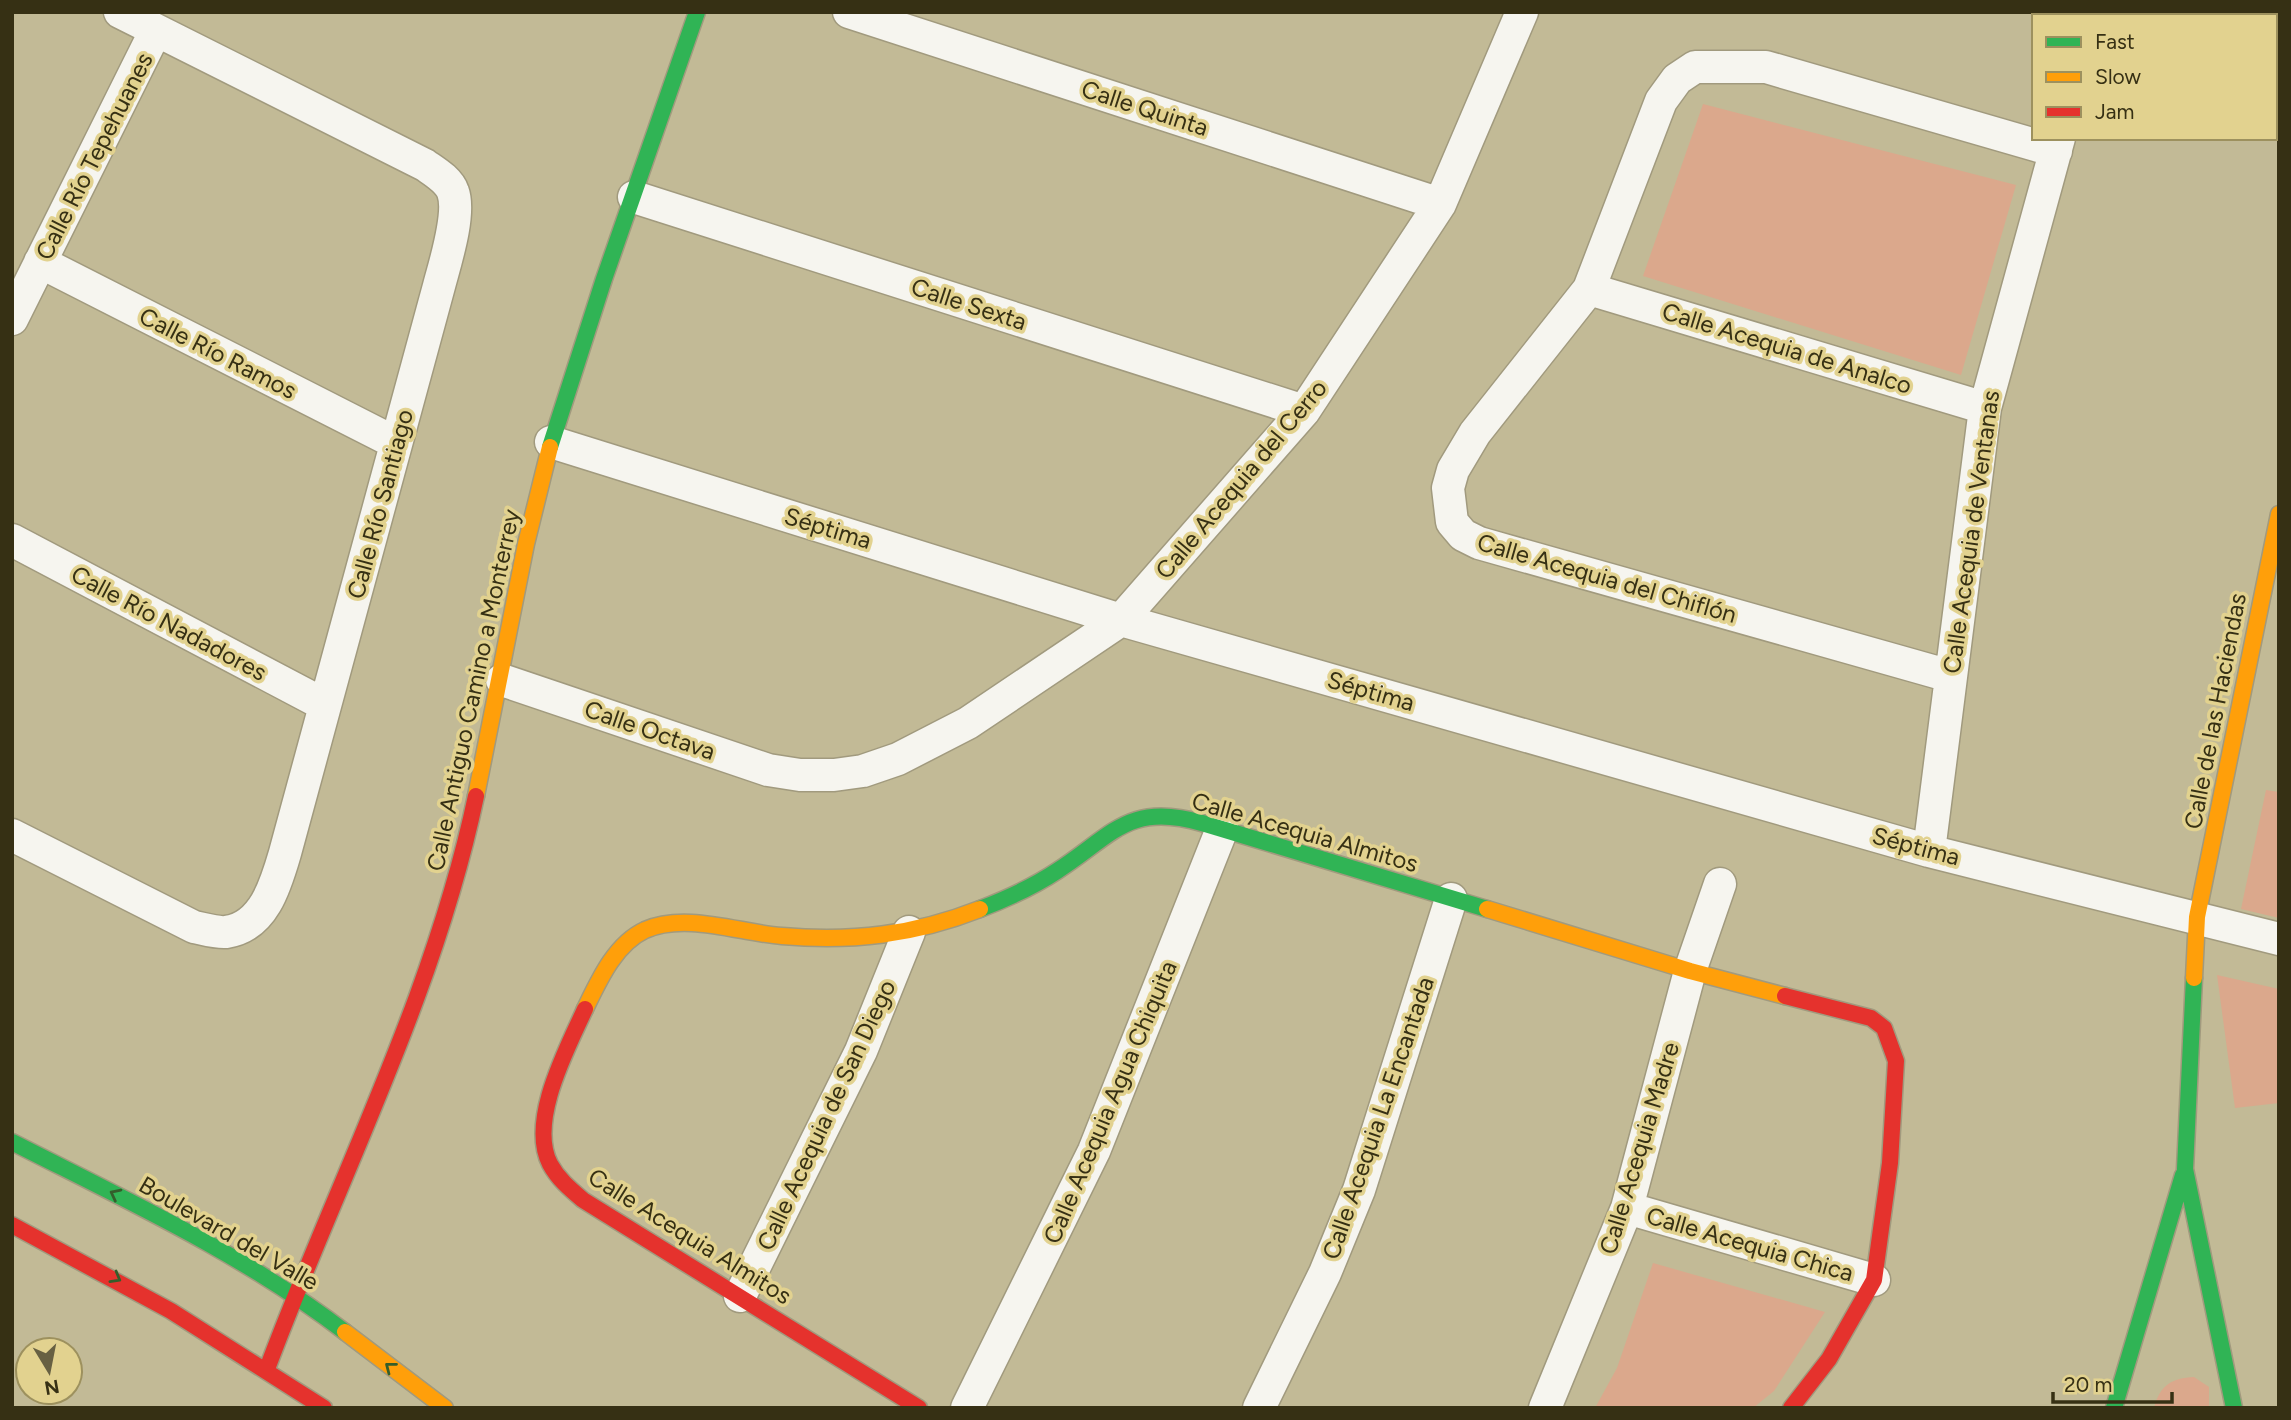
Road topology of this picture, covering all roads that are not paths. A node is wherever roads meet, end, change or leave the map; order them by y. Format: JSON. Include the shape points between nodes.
{"nodes":[{"id":1,"x":120,"y":12,"type":"edge"},
{"id":2,"x":697,"y":12,"type":"edge"},
{"id":3,"x":849,"y":12,"type":"edge"},
{"id":4,"x":1522,"y":12,"type":"edge"},
{"id":5,"x":156,"y":30,"type":"junction"},
{"id":6,"x":2032,"y":138,"type":"edge"},
{"id":7,"x":2038,"y":140,"type":"edge"},
{"id":8,"x":2057,"y":145,"type":"edge"},
{"id":9,"x":634,"y":197,"type":"junction"},
{"id":10,"x":1440,"y":204,"type":"junction"},
{"id":11,"x":40,"y":262,"type":"junction"},
{"id":12,"x":1589,"y":289,"type":"junction"},
{"id":13,"x":12,"y":318,"type":"edge"},
{"id":14,"x":1985,"y":408,"type":"junction"},
{"id":15,"x":1304,"y":411,"type":"junction"},
{"id":16,"x":551,"y":442,"type":"junction"},
{"id":17,"x":396,"y":443,"type":"junction"},
{"id":18,"x":2279,"y":514,"type":"edge"},
{"id":19,"x":12,"y":540,"type":"edge"},
{"id":20,"x":2275,"y":549,"type":"edge"},
{"id":21,"x":1121,"y":620,"type":"junction"},
{"id":22,"x":1950,"y":676,"type":"junction"},
{"id":23,"x":502,"y":680,"type":"junction"},
{"id":24,"x":325,"y":705,"type":"junction"},
{"id":25,"x":800,"y":775,"type":"joint"},
{"id":26,"x":1222,"y":829,"type":"junction"},
{"id":27,"x":12,"y":835,"type":"edge"},
{"id":28,"x":1929,"y":850,"type":"junction"},
{"id":29,"x":1720,"y":884,"type":"dead end"},
{"id":30,"x":1451,"y":899,"type":"junction"},
{"id":31,"x":2197,"y":917,"type":"junction"},
{"id":32,"x":909,"y":932,"type":"junction"},
{"id":33,"x":2279,"y":939,"type":"edge"},
{"id":34,"x":1690,"y":971,"type":"junction"},
{"id":35,"x":12,"y":1142,"type":"edge"},
{"id":36,"x":2185,"y":1169,"type":"junction"},
{"id":37,"x":1626,"y":1208,"type":"junction"},
{"id":38,"x":12,"y":1225,"type":"edge"},
{"id":39,"x":1874,"y":1280,"type":"junction"},
{"id":40,"x":294,"y":1293,"type":"junction"},
{"id":41,"x":740,"y":1296,"type":"junction"},
{"id":42,"x":267,"y":1369,"type":"junction"},
{"id":43,"x":438,"y":1406,"type":"edge"},
{"id":44,"x":324,"y":1408,"type":"edge"},
{"id":45,"x":919,"y":1408,"type":"edge"},
{"id":46,"x":967,"y":1408,"type":"edge"},
{"id":47,"x":1259,"y":1408,"type":"edge"},
{"id":48,"x":1545,"y":1408,"type":"edge"},
{"id":49,"x":1791,"y":1408,"type":"edge"},
{"id":50,"x":2114,"y":1408,"type":"edge"},
{"id":51,"x":2234,"y":1408,"type":"edge"}],
"edges":[{"from":1,"to":5,"type":"street","name":"Calle Río Santiago"},
{"from":2,"to":9,"type":"street","name":"Calle Antiguo Camino a Monterrey"},
{"from":3,"to":10,"type":"street","name":"Calle Quinta"},
{"from":4,"to":10,"type":"street","name":"Calle Acequia del Cerro"},
{"from":5,"to":11,"type":"street","name":"Calle Río Tepehuanes"},
{"from":5,"to":17,"type":"street","name":"Calle Río Santiago","via":[[425,164],[454,193],[450,245]]},
{"from":6,"to":12,"type":"street","name":"Calle Acequia del Chiflón","via":[[1766,67],[1695,67],[1677,79],[1661,101]]},
{"from":7,"to":8,"type":"street","name":"Calle Acequia del Chiflón"},
{"from":8,"to":14,"type":"street","name":"Calle Acequia de Ventanas"},
{"from":9,"to":15,"type":"street","name":"Calle Sexta"},
{"from":9,"to":16,"type":"street","name":"Calle Antiguo Camino a Monterrey"},
{"from":10,"to":15,"type":"street","name":"Calle Acequia del Cerro"},
{"from":11,"to":13,"type":"street","name":"Calle Río Tepehuanes"},
{"from":11,"to":17,"type":"street","name":"Calle Río Ramos"},
{"from":12,"to":14,"type":"street","name":"Calle Acequia de Analco"},
{"from":12,"to":22,"type":"street","name":"Calle Acequia del Chiflón","via":[[1456,463],[1448,488],[1448,508],[1463,535]]},
{"from":14,"to":22,"type":"street","name":"Calle Acequia de Ventanas"},
{"from":15,"to":21,"type":"street","name":"Calle Acequia del Cerro"},
{"from":16,"to":21,"type":"street","name":"Séptima"},
{"from":16,"to":23,"type":"street","name":"Calle Antiguo Camino a Monterrey"},
{"from":17,"to":24,"type":"street","name":"Calle Río Santiago"},
{"from":18,"to":20,"type":"street","name":"Calle de las Haciendas"},
{"from":19,"to":24,"type":"street","name":"Calle Río Nadadores"},
{"from":20,"to":31,"type":"street","name":"Calle de las Haciendas"},
{"from":21,"to":25,"type":"street","name":"Calle Acequia del Cerro","via":[[968,723],[898,759],[863,771]]},
{"from":21,"to":28,"type":"street","name":"Séptima"},
{"from":22,"to":28,"type":"street","name":"Calle Acequia de Ventanas"},
{"from":23,"to":25,"type":"street","name":"Calle Octava","via":[[768,770]]},
{"from":23,"to":40,"type":"street","name":"Calle Antiguo Camino a Monterrey","via":[[461,861],[418,992]]},
{"from":24,"to":27,"type":"street","name":"Calle Río Santiago","via":[[276,884],[249,924],[225,932],[194,927]]},
{"from":26,"to":30,"type":"street","name":"Calle Acequia Almitos"},
{"from":26,"to":32,"type":"street","name":"Calle Acequia Almitos","via":[[1166,816],[1139,818],[1020,891]]},
{"from":26,"to":46,"type":"street","name":"Calle Acequia Agua Chiquita","via":[[1094,1151]]},
{"from":28,"to":31,"type":"street","name":"Séptima"},
{"from":29,"to":34,"type":"street","name":"Calle Acequia Madre"},
{"from":30,"to":34,"type":"street","name":"Calle Acequia Almitos"},
{"from":30,"to":47,"type":"street","name":"Calle Acequia La Encantada","via":[[1359,1190],[1325,1273]]},
{"from":31,"to":33,"type":"street","name":"Séptima"},
{"from":31,"to":36,"type":"street","name":"Calle de las Haciendas"},
{"from":32,"to":41,"type":"street","name":"Calle Acequia de San Diego","via":[[861,1051]]},
{"from":32,"to":41,"type":"street","name":"Calle Acequia Almitos","via":[[806,936],[707,925],[662,926],[636,934],[619,949],[571,1039],[542,1118],[543,1142],[555,1174],[583,1200]]},
{"from":34,"to":37,"type":"street","name":"Calle Acequia Madre"},
{"from":34,"to":39,"type":"street","name":"Calle Acequia Almitos","via":[[1871,1018],[1884,1028],[1896,1061],[1895,1104]]},
{"from":40,"to":35,"type":"street","name":"Boulevard del Valle","one_way":true,"via":[[172,1223]]},
{"from":36,"to":50,"type":"street"},
{"from":36,"to":51,"type":"street"},
{"from":37,"to":39,"type":"street","name":"Calle Acequia Chica"},
{"from":37,"to":48,"type":"street","name":"Calle Acequia Madre"},
{"from":38,"to":42,"type":"street","one_way":true,"via":[[109,1274]]},
{"from":39,"to":49,"type":"street","name":"Calle Acequia Almitos","via":[[1829,1359]]},
{"from":40,"to":42,"type":"street","name":"Calle Antiguo Camino a Monterrey"},
{"from":43,"to":40,"type":"street","name":"Boulevard del Valle","one_way":true},
{"from":41,"to":45,"type":"street","name":"Calle Acequia Almitos"},
{"from":42,"to":44,"type":"street"}]}
